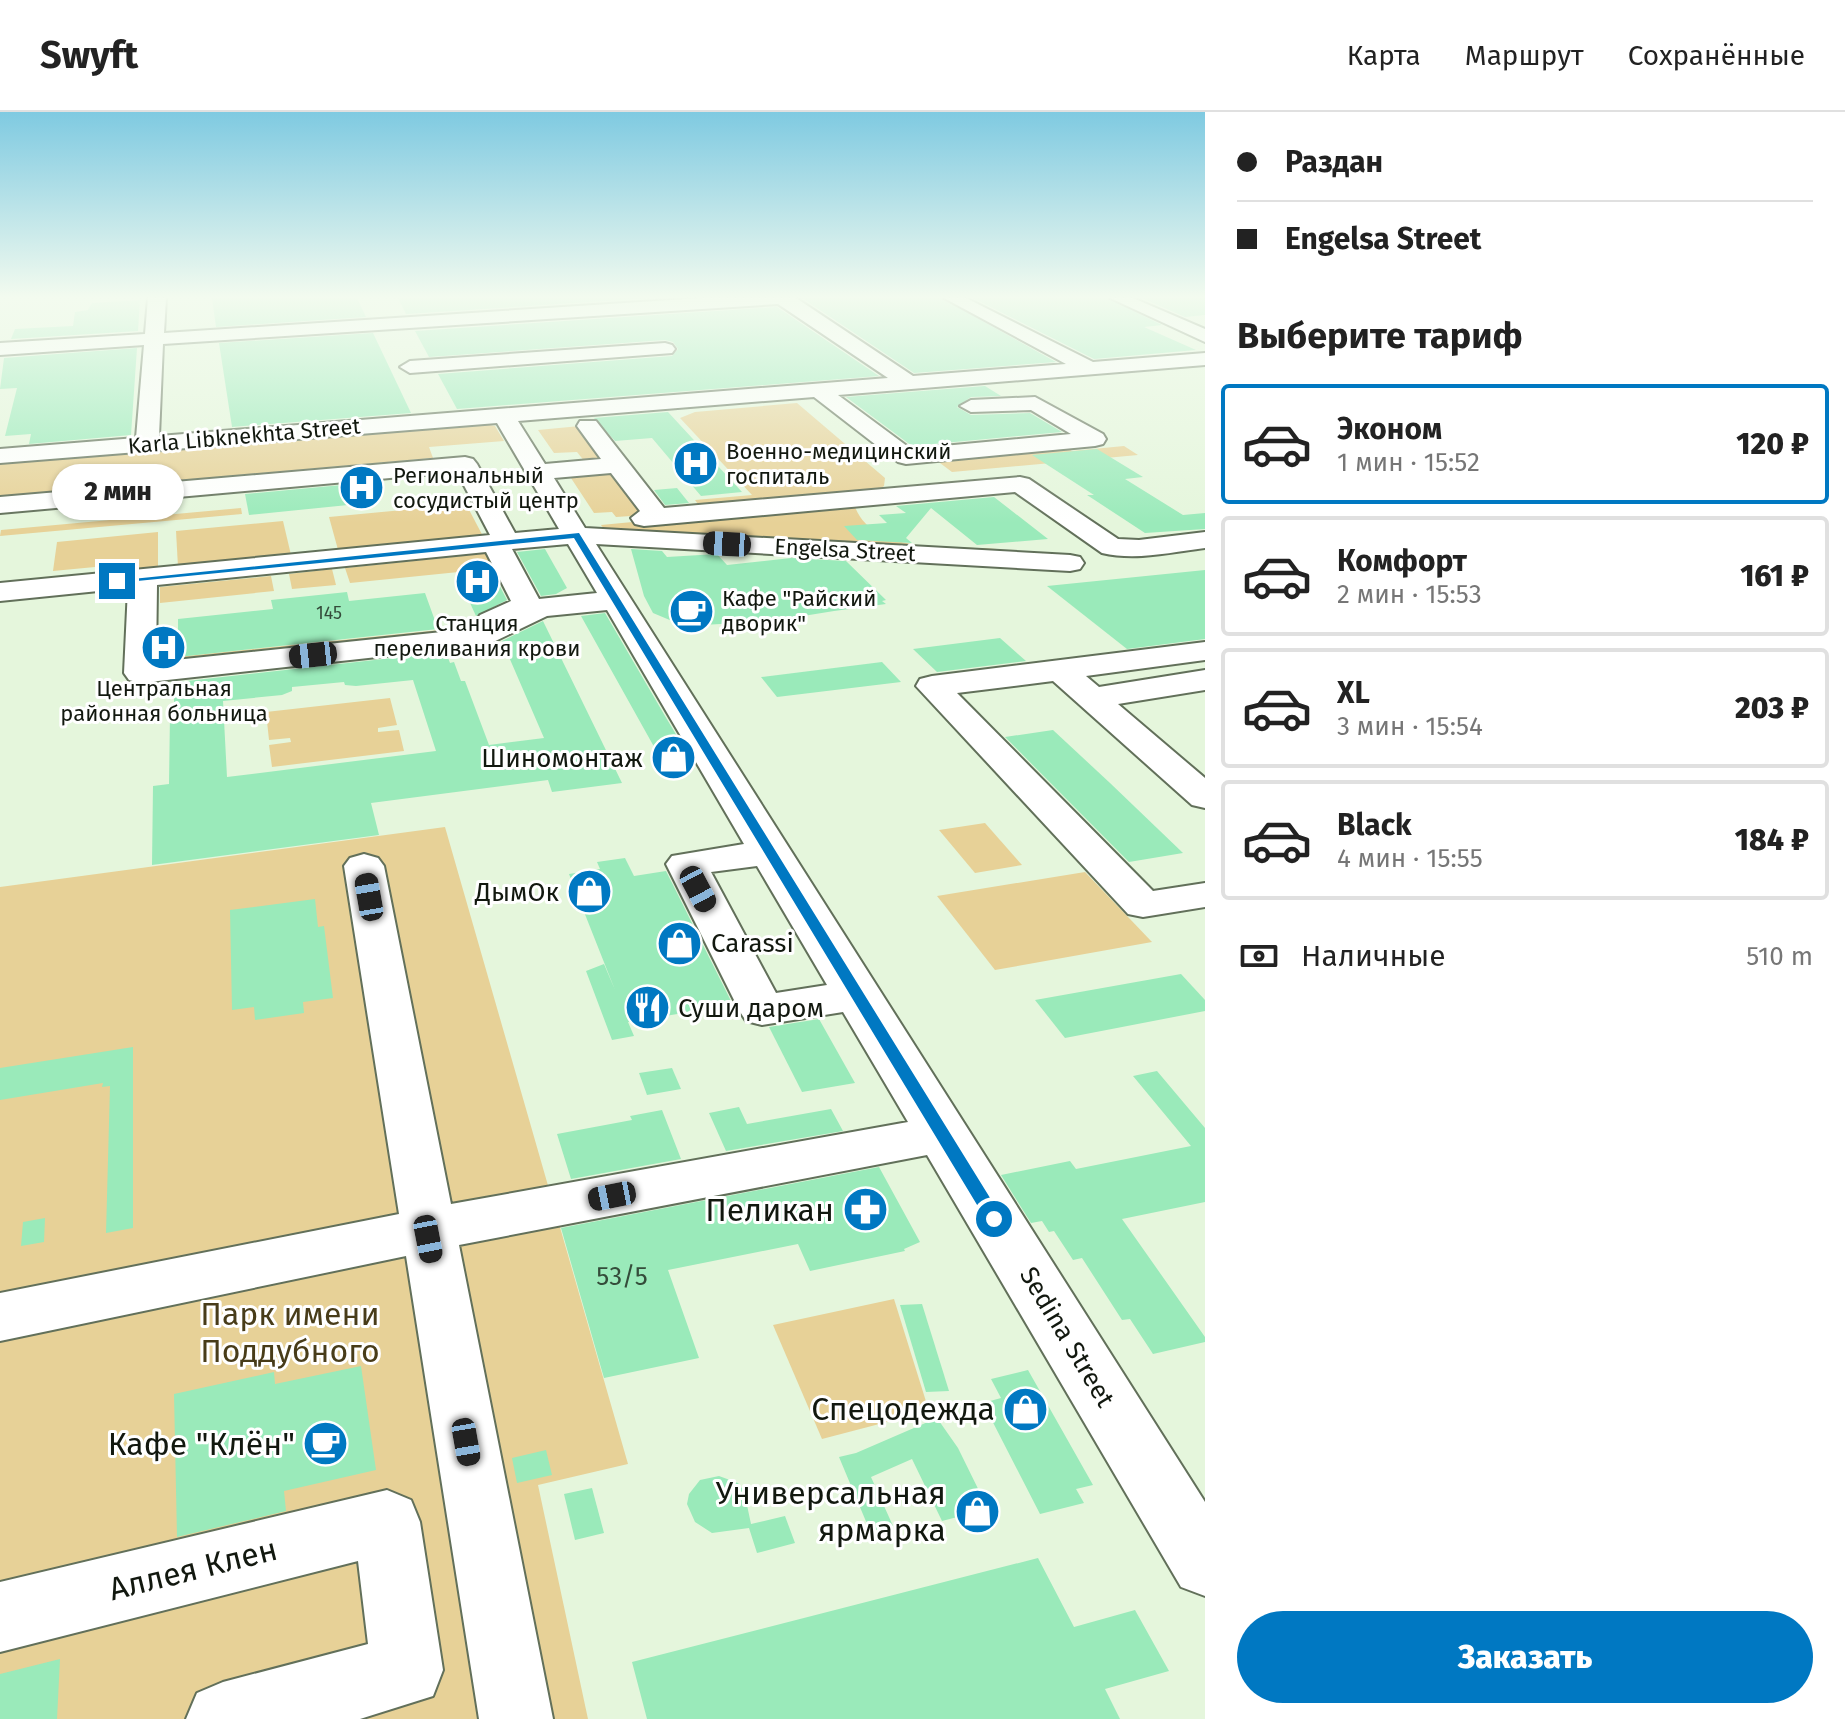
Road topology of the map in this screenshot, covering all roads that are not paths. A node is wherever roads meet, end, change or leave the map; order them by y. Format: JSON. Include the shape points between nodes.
{"nodes":[{"id":1,"x":152,"y":373,"type":"edge"},
{"id":2,"x":414,"y":373,"type":"edge"},
{"id":3,"x":894,"y":373,"type":"edge"},
{"id":4,"x":1029,"y":373,"type":"edge"},
{"id":5,"x":980,"y":377,"type":"junction"},
{"id":6,"x":909,"y":383,"type":"junction"},
{"id":7,"x":818,"y":390,"type":"junction"},
{"id":8,"x":1022,"y":402,"type":"junction"},
{"id":9,"x":429,"y":405,"type":"junction"},
{"id":10,"x":945,"y":408,"type":"dead end"},
{"id":11,"x":503,"y":415,"type":"junction"},
{"id":12,"x":1061,"y":419,"type":"junction"},
{"id":13,"x":880,"y":424,"type":"junction"},
{"id":14,"x":588,"y":426,"type":"dead end"},
{"id":15,"x":969,"y":427,"type":"dead end"},
{"id":16,"x":907,"y":432,"type":"dead end"},
{"id":17,"x":147,"y":444,"type":"junction"},
{"id":18,"x":0,"y":456,"type":"edge"},
{"id":19,"x":618,"y":465,"type":"junction"},
{"id":20,"x":538,"y":472,"type":"junction"},
{"id":21,"x":0,"y":505,"type":"edge"},
{"id":22,"x":657,"y":517,"type":"junction"},
{"id":23,"x":573,"y":530,"type":"junction"},
{"id":24,"x":1205,"y":540,"type":"edge"},
{"id":25,"x":501,"y":543,"type":"junction"},
{"id":26,"x":1070,"y":563,"type":"dead end"},
{"id":27,"x":143,"y":578,"type":"junction"},
{"id":28,"x":0,"y":592,"type":"edge"},
{"id":29,"x":616,"y":600,"type":"junction"},
{"id":30,"x":1205,"y":651,"type":"edge"},
{"id":31,"x":140,"y":658,"type":"junction"},
{"id":32,"x":1060,"y":670,"type":"junction"},
{"id":33,"x":1205,"y":680,"type":"edge"},
{"id":34,"x":1091,"y":698,"type":"junction"},
{"id":35,"x":1205,"y":797,"type":"edge"},
{"id":36,"x":770,"y":852,"type":"junction"},
{"id":37,"x":364,"y":866,"type":"dead end"},
{"id":38,"x":1205,"y":895,"type":"edge"},
{"id":39,"x":857,"y":995,"type":"junction"},
{"id":40,"x":942,"y":1134,"type":"junction"},
{"id":41,"x":427,"y":1230,"type":"junction"},
{"id":42,"x":0,"y":1317,"type":"edge"},
{"id":43,"x":1205,"y":1563,"type":"edge"},
{"id":44,"x":0,"y":1617,"type":"edge"},
{"id":45,"x":223,"y":1719,"type":"edge"},
{"id":46,"x":516,"y":1719,"type":"edge"}],
"edges":[{"from":1,"to":17,"type":"street"},
{"from":2,"to":9,"type":"street"},
{"from":3,"to":6,"type":"street"},
{"from":4,"to":5,"type":"street","name":"Karla Libknekhta Street"},
{"from":5,"to":6,"type":"street","name":"Karla Libknekhta Street"},
{"from":5,"to":8,"type":"street"},
{"from":6,"to":7,"type":"street","name":"Karla Libknekhta Street"},
{"from":7,"to":11,"type":"street","name":"Karla Libknekhta Street","via":[[711,391]]},
{"from":7,"to":13,"type":"street","via":[[852,416]]},
{"from":8,"to":10,"type":"street"},
{"from":8,"to":12,"type":"street","via":[[1035,403]]},
{"from":9,"to":11,"type":"street","name":"Karla Libknekhta Street"},
{"from":9,"to":17,"type":"street","name":"Karla Libknekhta Street"},
{"from":11,"to":20,"type":"street","name":"Sedina Street"},
{"from":12,"to":13,"type":"street","via":[[1095,439],[906,457]]},
{"from":12,"to":15,"type":"street"},
{"from":13,"to":16,"type":"street"},
{"from":14,"to":19,"type":"street"},
{"from":17,"to":18,"type":"street","name":"Karla Libknekhta Street"},
{"from":19,"to":20,"type":"street"},
{"from":19,"to":22,"type":"street"},
{"from":20,"to":23,"type":"street","name":"Sedina Street"},
{"from":21,"to":25,"type":"street","via":[[465,464]]},
{"from":22,"to":23,"type":"street"},
{"from":22,"to":24,"type":"street","via":[[1020,484],[1112,547]]},
{"from":23,"to":25,"type":"street","name":"Engelsa Street"},
{"from":23,"to":26,"type":"street","name":"Engelsa Street"},
{"from":23,"to":29,"type":"street","name":"Sedina Street"},
{"from":25,"to":27,"type":"street","name":"Engelsa Street"},
{"from":25,"to":31,"type":"street","via":[[527,604],[494,621]]},
{"from":27,"to":28,"type":"street","name":"Engelsa Street"},
{"from":27,"to":31,"type":"street"},
{"from":29,"to":31,"type":"street","via":[[540,608],[487,636],[140,673]]},
{"from":29,"to":36,"type":"street","name":"Sedina Street"},
{"from":30,"to":32,"type":"street"},
{"from":32,"to":34,"type":"street"},
{"from":32,"to":38,"type":"street","via":[[932,686],[1143,905]]},
{"from":33,"to":34,"type":"street"},
{"from":34,"to":35,"type":"street"},
{"from":36,"to":39,"type":"street","name":"Sedina Street"},
{"from":36,"to":39,"type":"street","via":[[686,864],[762,1010]]},
{"from":37,"to":41,"type":"street"},
{"from":39,"to":40,"type":"street","name":"Sedina Street"},
{"from":40,"to":41,"type":"street"},
{"from":40,"to":43,"type":"street","name":"Sedina Street"},
{"from":41,"to":42,"type":"street"},
{"from":41,"to":46,"type":"street"},
{"from":44,"to":45,"type":"street","name":"Аллея Клен","via":[[387,1522],[407,1670]]}]}
